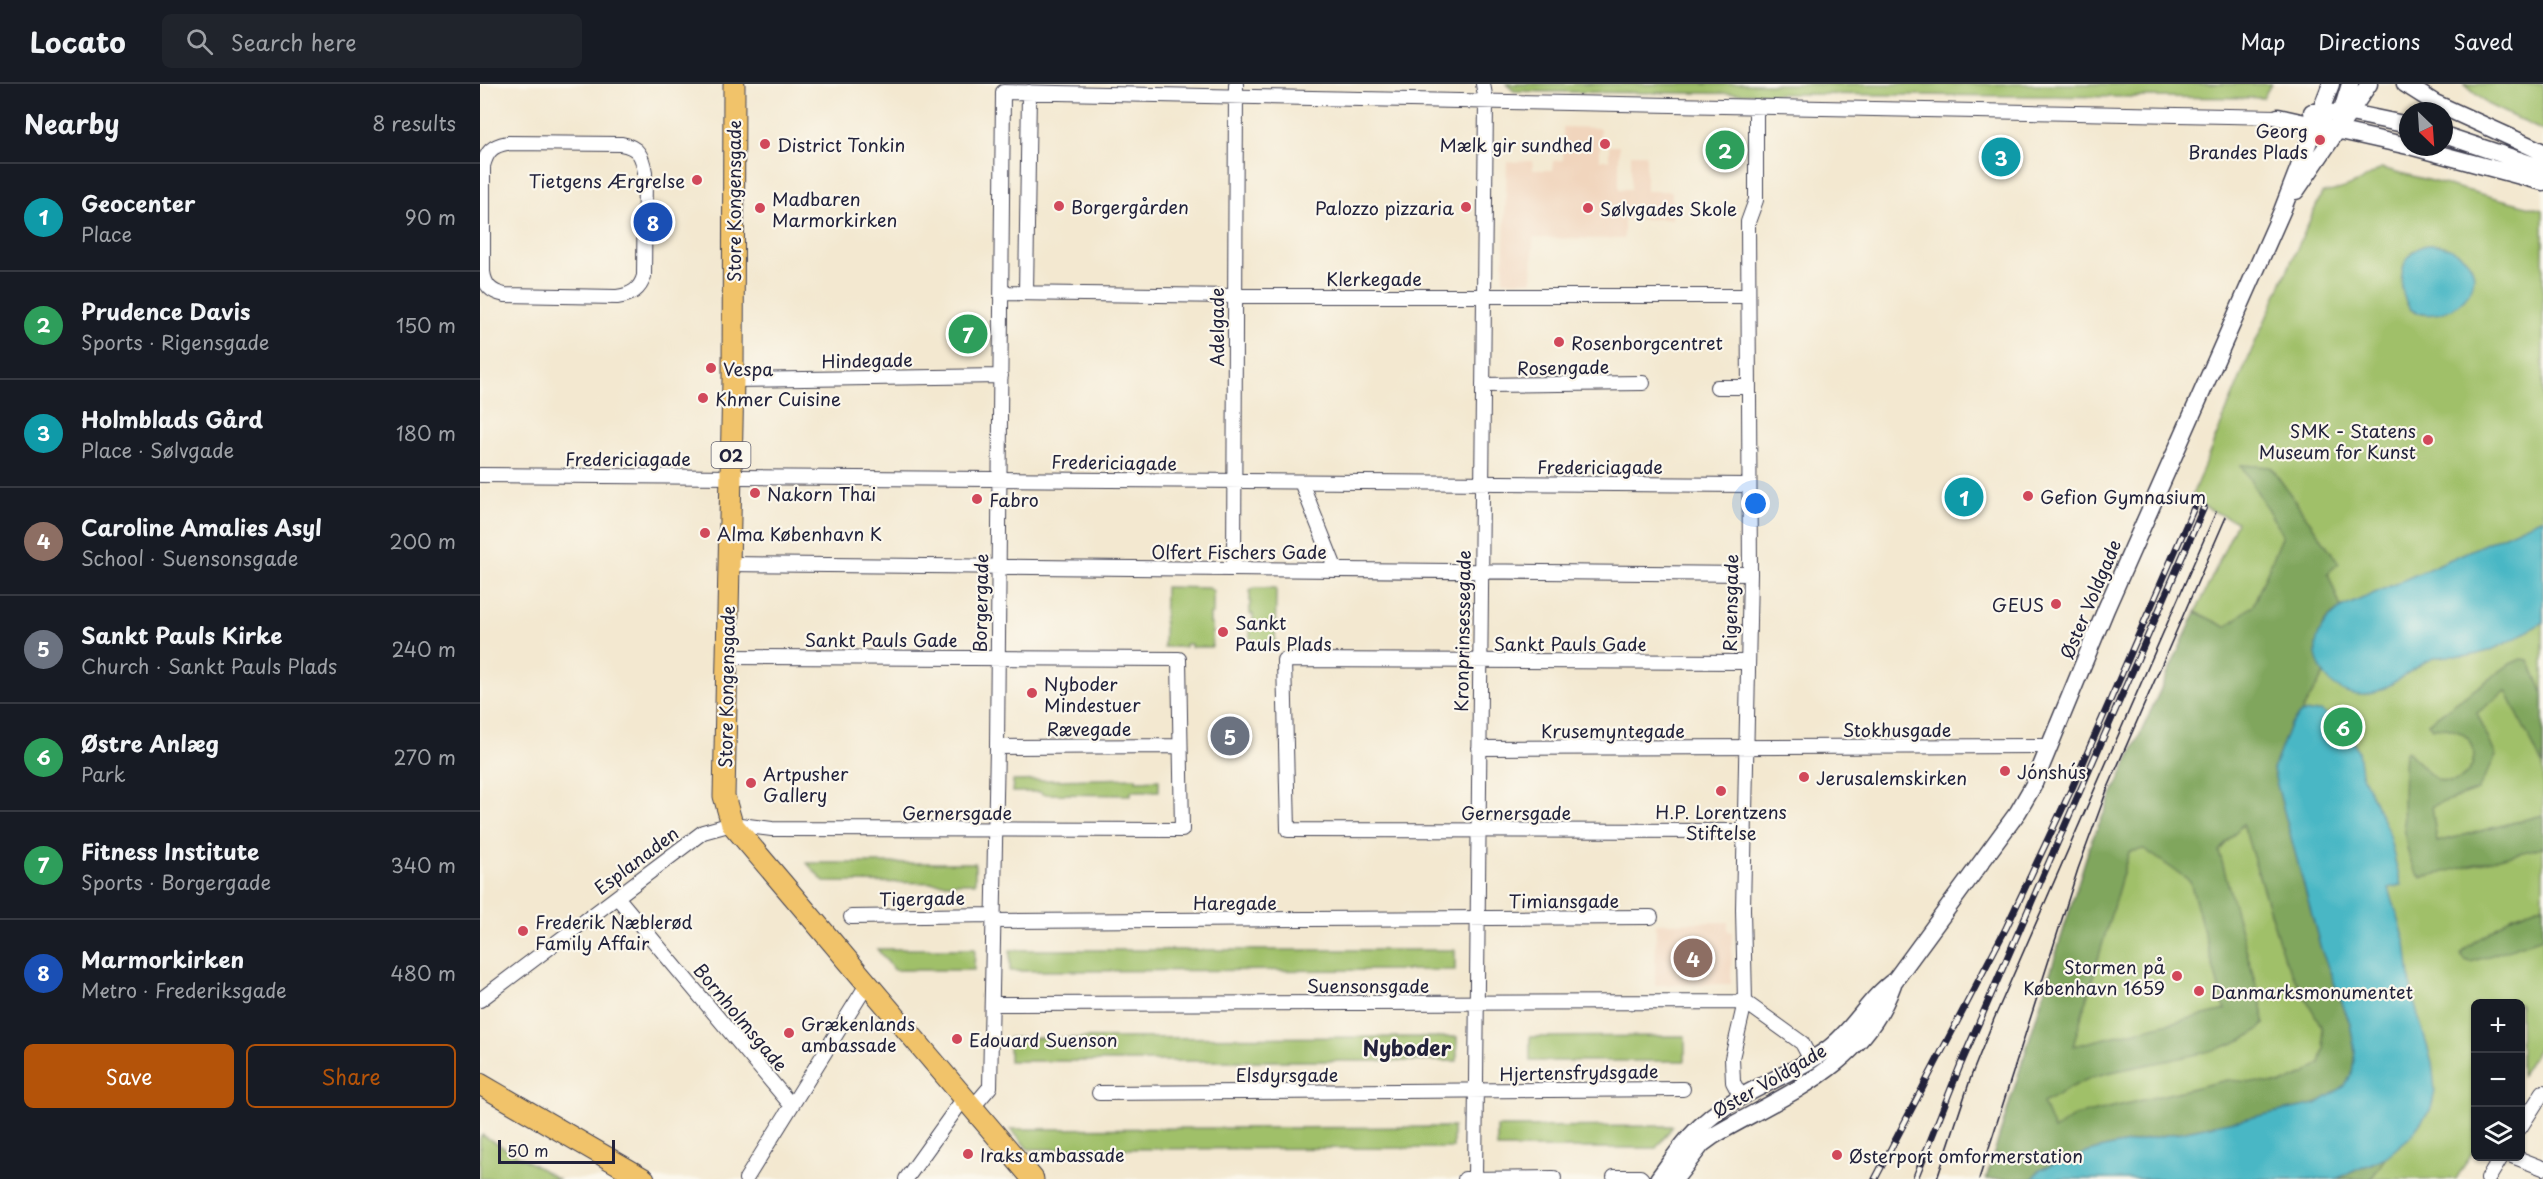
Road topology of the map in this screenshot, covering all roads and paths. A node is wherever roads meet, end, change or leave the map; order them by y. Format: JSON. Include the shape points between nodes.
{"nodes":[{"id":1,"x":734,"y":84,"type":"edge"},
{"id":2,"x":1483,"y":84,"type":"edge"},
{"id":3,"x":2331,"y":84,"type":"edge"},
{"id":4,"x":2350,"y":84,"type":"edge"},
{"id":5,"x":2369,"y":84,"type":"edge"},
{"id":6,"x":2405,"y":84,"type":"edge"},
{"id":7,"x":1021,"y":89,"type":"edge"},
{"id":8,"x":1236,"y":90,"type":"edge"},
{"id":9,"x":1486,"y":101,"type":"junction"},
{"id":10,"x":1756,"y":106,"type":"junction"},
{"id":11,"x":2346,"y":112,"type":"junction"},
{"id":12,"x":2278,"y":117,"type":"joint"},
{"id":13,"x":2318,"y":117,"type":"junction"},
{"id":14,"x":2399,"y":123,"type":"edge"},
{"id":15,"x":2338,"y":130,"type":"junction"},
{"id":16,"x":2453,"y":138,"type":"edge"},
{"id":17,"x":2399,"y":144,"type":"edge"},
{"id":18,"x":2543,"y":152,"type":"edge"},
{"id":19,"x":2446,"y":156,"type":"edge"},
{"id":20,"x":2543,"y":168,"type":"edge"},
{"id":21,"x":2543,"y":182,"type":"edge"},
{"id":22,"x":2282,"y":211,"type":"junction"},
{"id":23,"x":482,"y":218,"type":"edge"},
{"id":24,"x":1002,"y":293,"type":"junction"},
{"id":25,"x":1026,"y":293,"type":"junction"},
{"id":26,"x":1233,"y":296,"type":"junction"},
{"id":27,"x":1483,"y":296,"type":"junction"},
{"id":28,"x":1747,"y":296,"type":"junction"},
{"id":29,"x":1001,"y":376,"type":"junction"},
{"id":30,"x":733,"y":380,"type":"junction"},
{"id":31,"x":1643,"y":383,"type":"dead end"},
{"id":32,"x":1483,"y":385,"type":"junction"},
{"id":33,"x":1717,"y":387,"type":"dead end"},
{"id":34,"x":1749,"y":387,"type":"junction"},
{"id":35,"x":480,"y":475,"type":"edge"},
{"id":36,"x":731,"y":477,"type":"junction"},
{"id":37,"x":1000,"y":479,"type":"junction"},
{"id":38,"x":1235,"y":481,"type":"junction"},
{"id":39,"x":1301,"y":482,"type":"junction"},
{"id":40,"x":1482,"y":483,"type":"junction"},
{"id":41,"x":1748,"y":485,"type":"junction"},
{"id":42,"x":729,"y":564,"type":"junction"},
{"id":43,"x":998,"y":567,"type":"junction"},
{"id":44,"x":1234,"y":569,"type":"junction"},
{"id":45,"x":1336,"y":570,"type":"junction"},
{"id":46,"x":1481,"y":572,"type":"junction"},
{"id":47,"x":1750,"y":574,"type":"junction"},
{"id":48,"x":727,"y":657,"type":"junction"},
{"id":49,"x":998,"y":658,"type":"junction"},
{"id":50,"x":1480,"y":661,"type":"junction"},
{"id":51,"x":1748,"y":662,"type":"junction"},
{"id":52,"x":1180,"y":746,"type":"junction"},
{"id":53,"x":2048,"y":746,"type":"junction"},
{"id":54,"x":997,"y":747,"type":"junction"},
{"id":55,"x":1746,"y":747,"type":"junction"},
{"id":56,"x":1479,"y":748,"type":"junction"},
{"id":57,"x":732,"y":824,"type":"junction"},
{"id":58,"x":996,"y":830,"type":"junction"},
{"id":59,"x":1288,"y":830,"type":"joint"},
{"id":60,"x":1478,"y":830,"type":"junction"},
{"id":61,"x":1744,"y":831,"type":"junction"},
{"id":62,"x":617,"y":897,"type":"junction"},
{"id":63,"x":851,"y":916,"type":"dead end"},
{"id":64,"x":1651,"y":917,"type":"dead end"},
{"id":65,"x":994,"y":918,"type":"junction"},
{"id":66,"x":1477,"y":918,"type":"junction"},
{"id":67,"x":1895,"y":980,"type":"junction"},
{"id":68,"x":868,"y":983,"type":"junction"},
{"id":69,"x":480,"y":1000,"type":"edge"},
{"id":70,"x":1744,"y":1002,"type":"junction"},
{"id":71,"x":1476,"y":1003,"type":"junction"},
{"id":72,"x":992,"y":1004,"type":"junction"},
{"id":73,"x":1810,"y":1060,"type":"junction"},
{"id":74,"x":480,"y":1084,"type":"edge"},
{"id":75,"x":1683,"y":1089,"type":"dead end"},
{"id":76,"x":1475,"y":1091,"type":"junction"},
{"id":77,"x":2543,"y":1092,"type":"edge"},
{"id":78,"x":1100,"y":1093,"type":"dead end"},
{"id":79,"x":1741,"y":1097,"type":"junction"},
{"id":80,"x":968,"y":1102,"type":"junction"},
{"id":81,"x":792,"y":1105,"type":"junction"},
{"id":82,"x":2525,"y":1120,"type":"edge"},
{"id":83,"x":2499,"y":1161,"type":"edge"},
{"id":84,"x":2525,"y":1161,"type":"edge"},
{"id":85,"x":2543,"y":1168,"type":"edge"},
{"id":86,"x":1614,"y":1177,"type":"dead end"},
{"id":87,"x":1554,"y":1178,"type":"edge"},
{"id":88,"x":644,"y":1179,"type":"edge"},
{"id":89,"x":746,"y":1179,"type":"edge"},
{"id":90,"x":906,"y":1179,"type":"edge"},
{"id":91,"x":1033,"y":1179,"type":"edge"},
{"id":92,"x":1465,"y":1179,"type":"edge"},
{"id":93,"x":1475,"y":1179,"type":"edge"},
{"id":94,"x":1642,"y":1179,"type":"edge"},
{"id":95,"x":1658,"y":1179,"type":"edge"},
{"id":96,"x":1675,"y":1179,"type":"edge"},
{"id":97,"x":2488,"y":1179,"type":"edge"}],
"edges":[{"from":1,"to":30,"type":"main road","name":"Store Kongensgade","number":"O2"},
{"from":2,"to":9,"type":"street","name":"Kronprinsessegade"},
{"from":3,"to":13,"type":"street","name":"Øster Voldgade"},
{"from":4,"to":11,"type":"street"},
{"from":5,"to":11,"type":"street","name":"Øster Voldgade"},
{"from":6,"to":18,"type":"street","via":[[2435,103]]},
{"from":7,"to":8,"type":"street"},
{"from":7,"to":24,"type":"street","name":"Borgergade","via":[[1003,92]]},
{"from":7,"to":25,"type":"street"},
{"from":8,"to":9,"type":"street"},
{"from":8,"to":26,"type":"street","name":"Adelgade"},
{"from":9,"to":10,"type":"street"},
{"from":9,"to":27,"type":"street","name":"Kronprinsessegade"},
{"from":10,"to":12,"type":"street"},
{"from":10,"to":28,"type":"street","name":"Rigensgade","via":[[1756,200],[1748,222]]},
{"from":11,"to":13,"type":"street"},
{"from":11,"to":14,"type":"street"},
{"from":11,"to":15,"type":"street","name":"Øster Voldgade"},
{"from":12,"to":13,"type":"street"},
{"from":13,"to":15,"type":"street"},
{"from":13,"to":22,"type":"street","name":"Øster Voldgade"},
{"from":15,"to":17,"type":"street"},
{"from":15,"to":22,"type":"street","name":"Øster Voldgade"},
{"from":16,"to":20,"type":"street"},
{"from":19,"to":21,"type":"street"},
{"from":22,"to":53,"type":"street","name":"Øster Voldgade"},
{"from":23,"to":23,"type":"street","via":[[483,166],[493,147],[507,143],[621,144],[636,149],[643,158],[645,172],[642,283],[625,296],[515,296],[492,291],[484,280]]},
{"from":24,"to":25,"type":"street","name":"Klerkegade"},
{"from":24,"to":29,"type":"street","name":"Borgergade"},
{"from":25,"to":26,"type":"street","name":"Klerkegade"},
{"from":26,"to":27,"type":"street","name":"Klerkegade"},
{"from":26,"to":38,"type":"street","name":"Adelgade"},
{"from":27,"to":28,"type":"street","name":"Klerkegade"},
{"from":27,"to":32,"type":"street","name":"Kronprinsessegade"},
{"from":28,"to":34,"type":"street","name":"Rigensgade"},
{"from":29,"to":30,"type":"street","name":"Hindegade"},
{"from":29,"to":37,"type":"street","name":"Borgergade"},
{"from":30,"to":36,"type":"main road","name":"Store Kongensgade","number":"O2"},
{"from":31,"to":32,"type":"street","name":"Rosengade"},
{"from":32,"to":40,"type":"street","name":"Kronprinsessegade"},
{"from":33,"to":34,"type":"street"},
{"from":34,"to":41,"type":"street","name":"Rigensgade"},
{"from":35,"to":36,"type":"street","name":"Fredericiagade"},
{"from":36,"to":37,"type":"street","name":"Fredericiagade"},
{"from":36,"to":42,"type":"main road","name":"Store Kongensgade","number":"O2"},
{"from":37,"to":38,"type":"street","name":"Fredericiagade"},
{"from":37,"to":43,"type":"street","name":"Borgergade"},
{"from":38,"to":39,"type":"street","name":"Fredericiagade"},
{"from":38,"to":44,"type":"street","name":"Adelgade"},
{"from":39,"to":40,"type":"street","name":"Fredericiagade"},
{"from":39,"to":45,"type":"street"},
{"from":40,"to":41,"type":"street","name":"Fredericiagade"},
{"from":40,"to":46,"type":"street","name":"Kronprinsessegade"},
{"from":41,"to":47,"type":"street","name":"Rigensgade"},
{"from":42,"to":43,"type":"street","name":"Olfert Fischers Gade"},
{"from":42,"to":48,"type":"main road","name":"Store Kongensgade","number":"O2"},
{"from":43,"to":44,"type":"street","name":"Olfert Fischers Gade"},
{"from":43,"to":49,"type":"street","name":"Borgergade"},
{"from":44,"to":45,"type":"street","name":"Olfert Fischers Gade"},
{"from":45,"to":46,"type":"street","name":"Olfert Fischers Gade"},
{"from":46,"to":47,"type":"street","name":"Olfert Fischers Gade"},
{"from":46,"to":50,"type":"street","name":"Kronprinsessegade"},
{"from":47,"to":51,"type":"street","name":"Rigensgade"},
{"from":48,"to":49,"type":"street","name":"Sankt Pauls Gade"},
{"from":48,"to":57,"type":"main road","name":"Store Kongensgade","number":"O2","via":[[724,795]]},
{"from":49,"to":52,"type":"street","name":"Sankt Pauls Gade","via":[[1179,659]]},
{"from":49,"to":54,"type":"street","name":"Borgergade"},
{"from":50,"to":51,"type":"street","name":"Sankt Pauls Gade"},
{"from":50,"to":56,"type":"street","name":"Kronprinsessegade"},
{"from":50,"to":59,"type":"street","name":"Sankt Pauls Gade","via":[[1284,660]]},
{"from":51,"to":55,"type":"street","name":"Rigensgade"},
{"from":52,"to":54,"type":"street","name":"Rævegade"},
{"from":52,"to":58,"type":"street","name":"Gernersgade","via":[[1182,830]]},
{"from":53,"to":55,"type":"street","name":"Stokhusgade"},
{"from":53,"to":67,"type":"street","name":"Øster Voldgade","via":[[2018,813]]},
{"from":54,"to":58,"type":"street","name":"Borgergade"},
{"from":55,"to":56,"type":"street","name":"Krusemyntegade"},
{"from":55,"to":61,"type":"street","name":"Rigensgade"},
{"from":56,"to":60,"type":"street","name":"Kronprinsessegade"},
{"from":57,"to":58,"type":"street","name":"Gernersgade","via":[[772,829]]},
{"from":57,"to":62,"type":"street","name":"Esplanaden","via":[[703,832]]},
{"from":57,"to":68,"type":"main road","name":"Store Kongensgade","number":"O2"},
{"from":58,"to":65,"type":"street","name":"Borgergade"},
{"from":59,"to":60,"type":"street","name":"Gernersgade"},
{"from":60,"to":61,"type":"street","name":"Gernersgade"},
{"from":60,"to":66,"type":"street","name":"Kronprinsessegade"},
{"from":61,"to":70,"type":"street","name":"Rigensgade"},
{"from":62,"to":69,"type":"street","name":"Esplanaden"},
{"from":62,"to":81,"type":"street","name":"Bornholmsgade"},
{"from":63,"to":65,"type":"street","name":"Tigergade"},
{"from":64,"to":66,"type":"street","name":"Timiansgade"},
{"from":65,"to":66,"type":"street","name":"Haregade"},
{"from":65,"to":72,"type":"street","name":"Borgergade"},
{"from":66,"to":71,"type":"street","name":"Kronprinsessegade"},
{"from":67,"to":73,"type":"street","name":"Øster Voldgade","via":[[1881,990],[1840,1040]]},
{"from":67,"to":96,"type":"street","name":"Øster Voldgade","via":[[1869,1028],[1843,1059],[1802,1087],[1713,1136]]},
{"from":68,"to":80,"type":"main road","name":"Store Kongensgade","number":"O2"},
{"from":68,"to":81,"type":"street"},
{"from":70,"to":71,"type":"street","name":"Suensonsgade"},
{"from":70,"to":73,"type":"street","name":"Øster Voldgade","via":[[1802,1043]]},
{"from":70,"to":79,"type":"street","name":"Rigensgade","via":[[1732,1058],[1733,1082]]},
{"from":71,"to":72,"type":"street","name":"Suensonsgade"},
{"from":71,"to":76,"type":"street","name":"Kronprinsessegade"},
{"from":72,"to":80,"type":"street","name":"Borgergade","via":[[990,1087]]},
{"from":73,"to":79,"type":"street","name":"Øster Voldgade"},
{"from":74,"to":88,"type":"main road"},
{"from":75,"to":76,"type":"street","name":"Hjertensfrydsgade"},
{"from":76,"to":78,"type":"street","name":"Elsdyrsgade"},
{"from":76,"to":93,"type":"street","name":"Kronprinsessegade"},
{"from":77,"to":82,"type":"street"},
{"from":79,"to":95,"type":"street","name":"Øster Voldgade","via":[[1706,1121]]},
{"from":80,"to":90,"type":"street","name":"Borgergade"},
{"from":80,"to":91,"type":"main road","name":"Store Kongensgade","number":"O2"},
{"from":81,"to":89,"type":"street"},
{"from":83,"to":97,"type":"street"},
{"from":84,"to":85,"type":"street"},
{"from":86,"to":94,"type":"street"},
{"from":87,"to":93,"type":"street"},
{"from":92,"to":93,"type":"street"}]}
